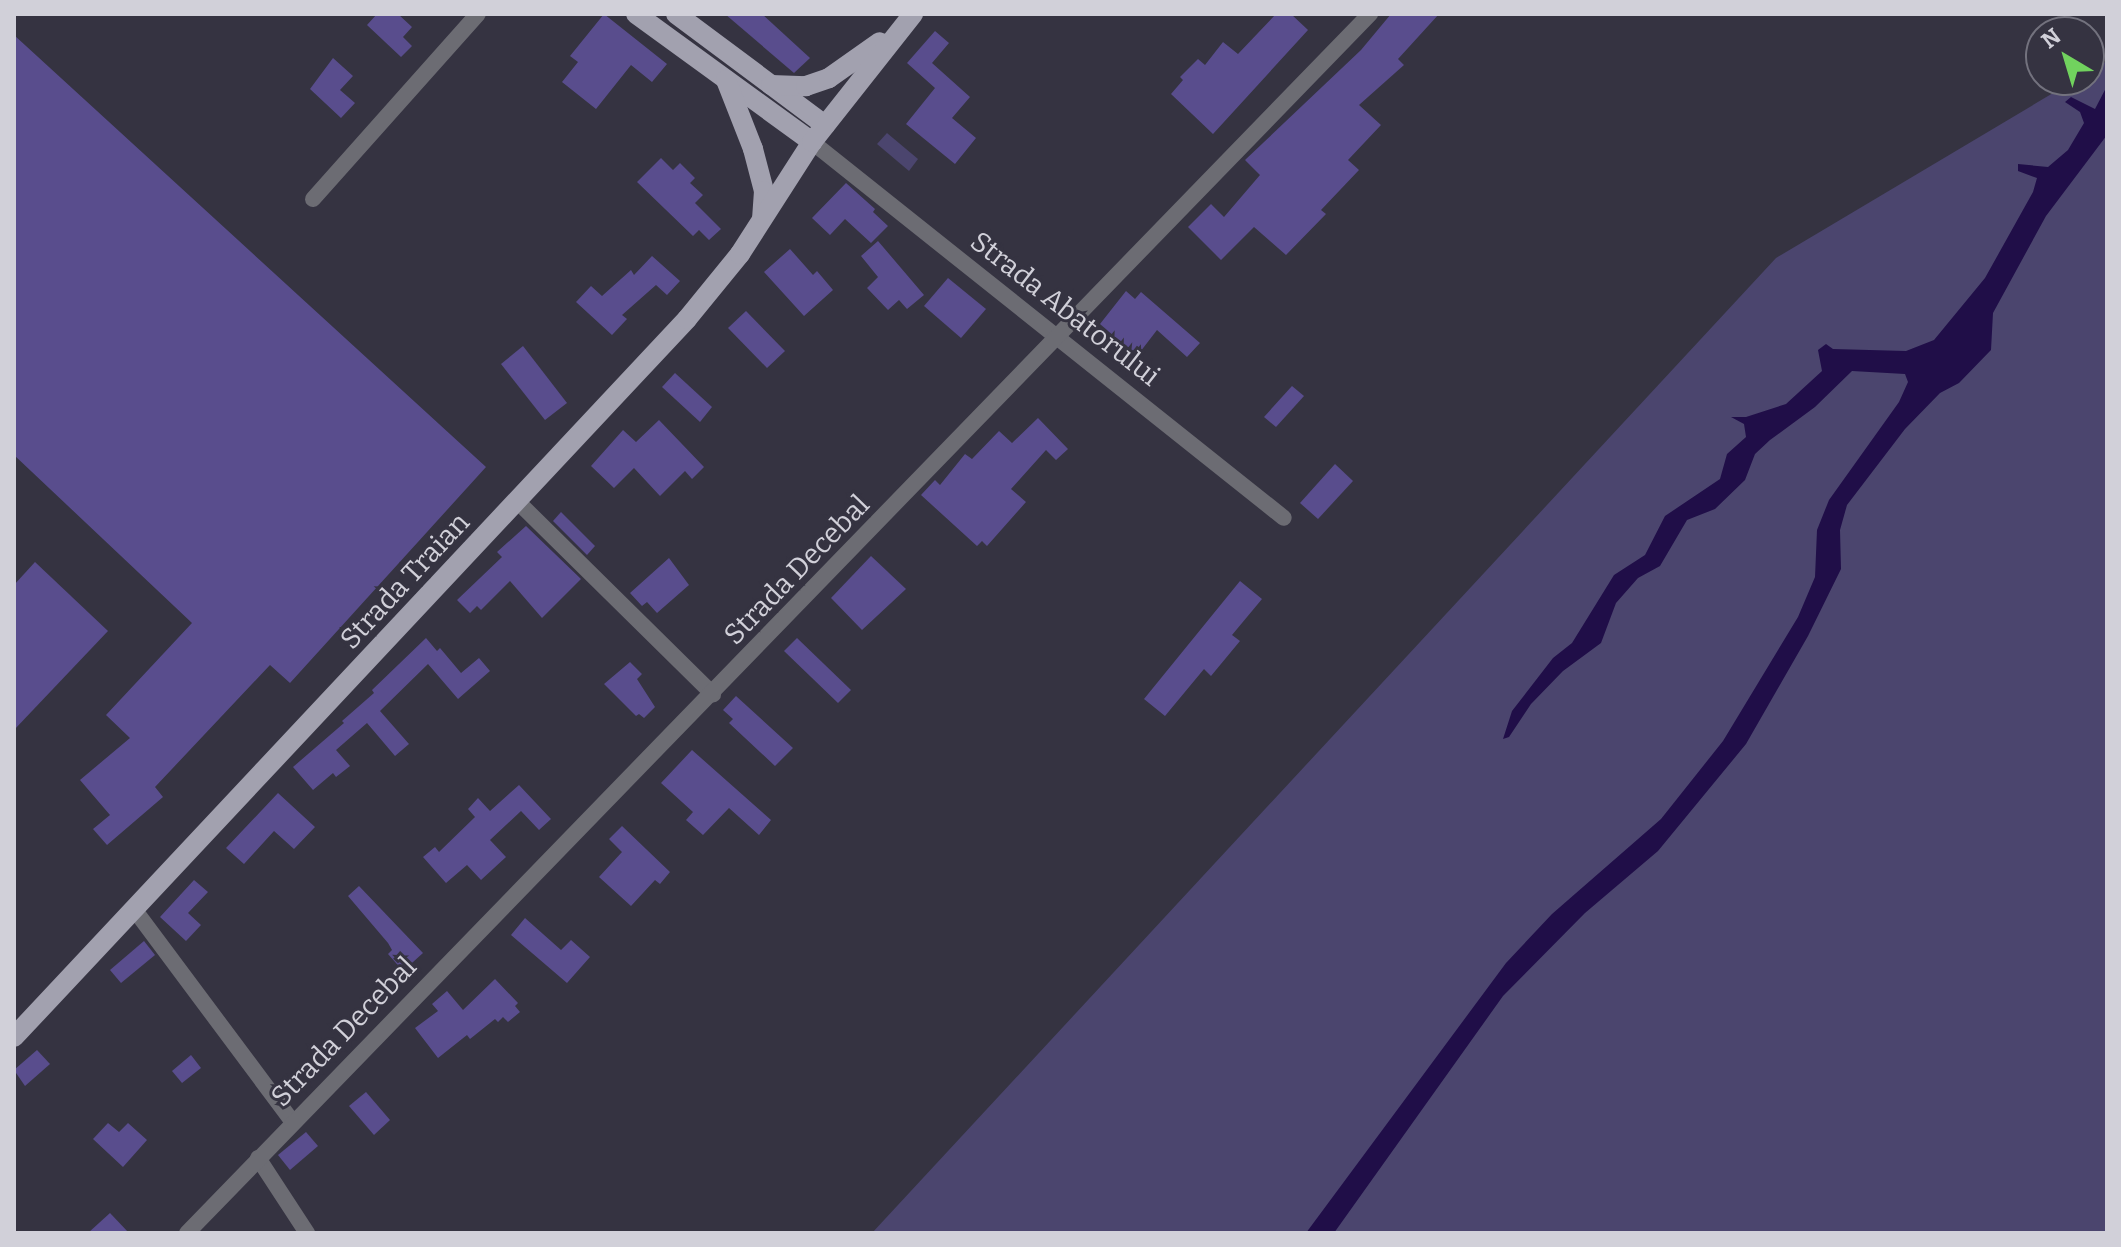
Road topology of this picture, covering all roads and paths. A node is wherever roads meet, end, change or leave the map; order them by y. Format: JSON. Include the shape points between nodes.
{"nodes":[{"id":1,"x":478,"y":14,"type":"edge"},
{"id":2,"x":636,"y":14,"type":"edge"},
{"id":3,"x":676,"y":14,"type":"edge"},
{"id":4,"x":913,"y":14,"type":"edge"},
{"id":5,"x":1370,"y":14,"type":"edge"},
{"id":6,"x":897,"y":31,"type":"junction"},
{"id":7,"x":726,"y":80,"type":"junction"},
{"id":8,"x":771,"y":85,"type":"junction"},
{"id":9,"x":825,"y":125,"type":"junction"},
{"id":10,"x":812,"y":142,"type":"junction"},
{"id":11,"x":313,"y":199,"type":"dead end"},
{"id":12,"x":762,"y":221,"type":"junction"},
{"id":13,"x":1060,"y":336,"type":"junction"},
{"id":14,"x":518,"y":502,"type":"junction"},
{"id":15,"x":1284,"y":518,"type":"dead end"},
{"id":16,"x":713,"y":694,"type":"junction"},
{"id":17,"x":134,"y":909,"type":"junction"},
{"id":18,"x":14,"y":1037,"type":"edge"},
{"id":19,"x":292,"y":1121,"type":"junction"},
{"id":20,"x":258,"y":1158,"type":"junction"},
{"id":21,"x":187,"y":1233,"type":"edge"},
{"id":22,"x":307,"y":1233,"type":"edge"}],
"edges":[{"from":1,"to":11,"type":"street"},
{"from":2,"to":7,"type":"main road"},
{"from":3,"to":8,"type":"main road"},
{"from":4,"to":6,"type":"main road"},
{"from":5,"to":13,"type":"street","name":"Strada Decebal"},
{"from":6,"to":8,"type":"main road","via":[[829,78],[806,86]]},
{"from":6,"to":9,"type":"main road","name":"Strada Traian"},
{"from":7,"to":10,"type":"main road"},
{"from":7,"to":12,"type":"main road","via":[[764,191]]},
{"from":8,"to":9,"type":"main road"},
{"from":9,"to":10,"type":"main road","name":"Strada Traian"},
{"from":10,"to":12,"type":"main road","name":"Strada Traian"},
{"from":10,"to":13,"type":"street","name":"Strada Abatorului"},
{"from":12,"to":14,"type":"main road","name":"Strada Traian","via":[[696,308]]},
{"from":13,"to":15,"type":"street","name":"Strada Abatorului"},
{"from":13,"to":16,"type":"street","name":"Strada Decebal"},
{"from":14,"to":16,"type":"street"},
{"from":14,"to":17,"type":"main road","name":"Strada Traian"},
{"from":16,"to":19,"type":"street","name":"Strada Decebal"},
{"from":17,"to":18,"type":"main road","name":"Strada Traian"},
{"from":17,"to":19,"type":"street"},
{"from":19,"to":20,"type":"street","name":"Strada Decebal"},
{"from":20,"to":21,"type":"street","name":"Strada Decebal"},
{"from":20,"to":22,"type":"street"}]}
